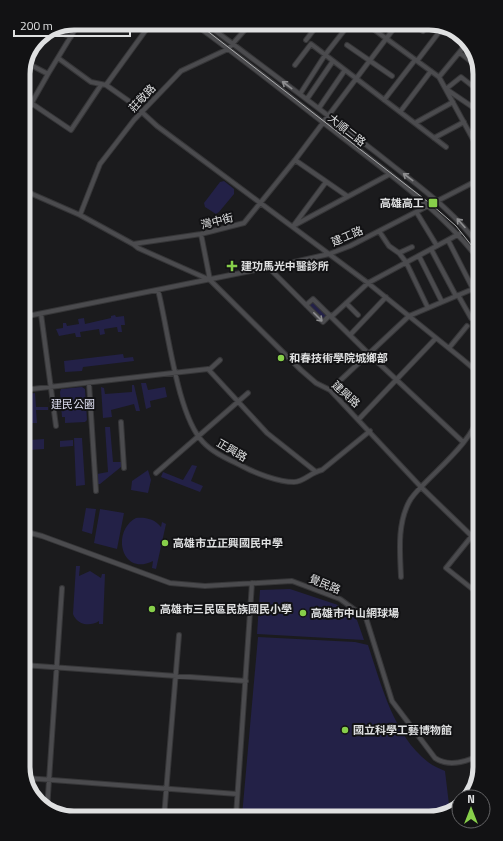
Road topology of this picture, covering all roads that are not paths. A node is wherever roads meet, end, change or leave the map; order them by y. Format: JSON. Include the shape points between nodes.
{"nodes":[{"id":1,"x":75,"y":30,"type":"edge"},
{"id":2,"x":146,"y":30,"type":"edge"},
{"id":3,"x":202,"y":30,"type":"edge"},
{"id":4,"x":214,"y":30,"type":"edge"},
{"id":5,"x":245,"y":30,"type":"edge"},
{"id":6,"x":314,"y":30,"type":"edge"},
{"id":7,"x":344,"y":30,"type":"edge"},
{"id":8,"x":374,"y":30,"type":"edge"},
{"id":9,"x":392,"y":30,"type":"edge"},
{"id":10,"x":60,"y":32,"type":"edge"},
{"id":11,"x":440,"y":32,"type":"edge"},
{"id":12,"x":71,"y":37,"type":"junction"},
{"id":13,"x":385,"y":39,"type":"junction"},
{"id":14,"x":306,"y":40,"type":"dead end"},
{"id":15,"x":233,"y":44,"type":"junction"},
{"id":16,"x":347,"y":45,"type":"dead end"},
{"id":17,"x":464,"y":48,"type":"edge"},
{"id":18,"x":228,"y":49,"type":"junction"},
{"id":19,"x":460,"y":53,"type":"junction"},
{"id":20,"x":325,"y":54,"type":"junction"},
{"id":21,"x":58,"y":58,"type":"junction"},
{"id":22,"x":369,"y":60,"type":"junction"},
{"id":23,"x":333,"y":61,"type":"junction"},
{"id":24,"x":416,"y":61,"type":"junction"},
{"id":25,"x":471,"y":62,"type":"edge"},
{"id":26,"x":295,"y":65,"type":"dead end"},
{"id":27,"x":31,"y":66,"type":"edge"},
{"id":28,"x":345,"y":70,"type":"junction"},
{"id":29,"x":431,"y":71,"type":"junction"},
{"id":30,"x":48,"y":74,"type":"junction"},
{"id":31,"x":392,"y":76,"type":"dead end"},
{"id":32,"x":439,"y":77,"type":"junction"},
{"id":33,"x":356,"y":78,"type":"junction"},
{"id":34,"x":100,"y":85,"type":"junction"},
{"id":35,"x":106,"y":85,"type":"junction"},
{"id":36,"x":473,"y":87,"type":"edge"},
{"id":37,"x":446,"y":89,"type":"junction"},
{"id":38,"x":300,"y":94,"type":"junction"},
{"id":39,"x":307,"y":99,"type":"junction"},
{"id":40,"x":384,"y":100,"type":"junction"},
{"id":41,"x":453,"y":102,"type":"junction"},
{"id":42,"x":31,"y":103,"type":"joint"},
{"id":43,"x":473,"y":107,"type":"edge"},
{"id":44,"x":319,"y":108,"type":"junction"},
{"id":45,"x":400,"y":112,"type":"junction"},
{"id":46,"x":142,"y":113,"type":"junction"},
{"id":47,"x":327,"y":115,"type":"junction"},
{"id":48,"x":322,"y":122,"type":"junction"},
{"id":49,"x":464,"y":122,"type":"junction"},
{"id":50,"x":415,"y":123,"type":"junction"},
{"id":51,"x":473,"y":132,"type":"edge"},
{"id":52,"x":470,"y":134,"type":"junction"},
{"id":53,"x":434,"y":138,"type":"junction"},
{"id":54,"x":473,"y":139,"type":"edge"},
{"id":55,"x":446,"y":147,"type":"dead end"},
{"id":56,"x":295,"y":160,"type":"junction"},
{"id":57,"x":390,"y":174,"type":"junction"},
{"id":58,"x":326,"y":182,"type":"junction"},
{"id":59,"x":473,"y":183,"type":"edge"},
{"id":60,"x":30,"y":193,"type":"edge"},
{"id":61,"x":347,"y":196,"type":"junction"},
{"id":62,"x":439,"y":201,"type":"junction"},
{"id":63,"x":261,"y":204,"type":"junction"},
{"id":64,"x":429,"y":206,"type":"junction"},
{"id":65,"x":417,"y":213,"type":"junction"},
{"id":66,"x":80,"y":216,"type":"junction"},
{"id":67,"x":293,"y":226,"type":"junction"},
{"id":68,"x":379,"y":232,"type":"junction"},
{"id":69,"x":201,"y":234,"type":"junction"},
{"id":70,"x":459,"y":234,"type":"junction"},
{"id":71,"x":473,"y":238,"type":"edge"},
{"id":72,"x":448,"y":240,"type":"junction"},
{"id":73,"x":133,"y":244,"type":"junction"},
{"id":74,"x":436,"y":246,"type":"junction"},
{"id":75,"x":412,"y":247,"type":"dead end"},
{"id":76,"x":431,"y":249,"type":"junction"},
{"id":77,"x":473,"y":252,"type":"edge"},
{"id":78,"x":399,"y":253,"type":"junction"},
{"id":79,"x":328,"y":254,"type":"junction"},
{"id":80,"x":419,"y":256,"type":"junction"},
{"id":81,"x":406,"y":262,"type":"junction"},
{"id":82,"x":269,"y":268,"type":"junction"},
{"id":83,"x":210,"y":280,"type":"junction"},
{"id":84,"x":368,"y":282,"type":"junction"},
{"id":85,"x":473,"y":289,"type":"joint"},
{"id":86,"x":158,"y":290,"type":"junction"},
{"id":87,"x":457,"y":296,"type":"junction"},
{"id":88,"x":386,"y":297,"type":"junction"},
{"id":89,"x":442,"y":302,"type":"junction"},
{"id":90,"x":346,"y":303,"type":"junction"},
{"id":91,"x":306,"y":305,"type":"junction"},
{"id":92,"x":428,"y":308,"type":"junction"},
{"id":93,"x":41,"y":314,"type":"junction"},
{"id":94,"x":358,"y":315,"type":"dead end"},
{"id":95,"x":30,"y":316,"type":"edge"},
{"id":96,"x":330,"y":316,"type":"junction"},
{"id":97,"x":410,"y":316,"type":"junction"},
{"id":98,"x":473,"y":317,"type":"edge"},
{"id":99,"x":467,"y":326,"type":"dead end"},
{"id":100,"x":350,"y":335,"type":"junction"},
{"id":101,"x":436,"y":338,"type":"junction"},
{"id":102,"x":449,"y":348,"type":"junction"},
{"id":103,"x":370,"y":355,"type":"junction"},
{"id":104,"x":220,"y":360,"type":"dead end"},
{"id":105,"x":209,"y":370,"type":"junction"},
{"id":106,"x":473,"y":370,"type":"edge"},
{"id":107,"x":176,"y":374,"type":"junction"},
{"id":108,"x":397,"y":380,"type":"junction"},
{"id":109,"x":89,"y":383,"type":"junction"},
{"id":110,"x":52,"y":387,"type":"junction"},
{"id":111,"x":30,"y":389,"type":"edge"},
{"id":112,"x":330,"y":390,"type":"junction"},
{"id":113,"x":248,"y":393,"type":"dead end"},
{"id":114,"x":238,"y":402,"type":"junction"},
{"id":115,"x":360,"y":419,"type":"junction"},
{"id":116,"x":121,"y":422,"type":"dead end"},
{"id":117,"x":56,"y":426,"type":"dead end"},
{"id":118,"x":473,"y":429,"type":"edge"},
{"id":119,"x":370,"y":431,"type":"junction"},
{"id":120,"x":199,"y":437,"type":"junction"},
{"id":121,"x":463,"y":442,"type":"junction"},
{"id":122,"x":124,"y":468,"type":"dead end"},
{"id":123,"x":315,"y":471,"type":"junction"},
{"id":124,"x":156,"y":473,"type":"dead end"},
{"id":125,"x":421,"y":487,"type":"junction"},
{"id":126,"x":96,"y":491,"type":"dead end"},
{"id":127,"x":30,"y":533,"type":"edge"},
{"id":128,"x":471,"y":537,"type":"joint"},
{"id":129,"x":401,"y":577,"type":"dead end"},
{"id":130,"x":252,"y":583,"type":"junction"},
{"id":131,"x":62,"y":588,"type":"dead end"},
{"id":132,"x":473,"y":590,"type":"edge"},
{"id":133,"x":179,"y":635,"type":"dead end"},
{"id":134,"x":30,"y":666,"type":"edge"},
{"id":135,"x":58,"y":668,"type":"junction"},
{"id":136,"x":175,"y":676,"type":"junction"},
{"id":137,"x":246,"y":681,"type":"junction"},
{"id":138,"x":473,"y":757,"type":"edge"},
{"id":139,"x":32,"y":778,"type":"edge"},
{"id":140,"x":50,"y":780,"type":"junction"},
{"id":141,"x":166,"y":788,"type":"junction"},
{"id":142,"x":237,"y":794,"type":"junction"},
{"id":143,"x":48,"y":802,"type":"edge"},
{"id":144,"x":164,"y":811,"type":"edge"},
{"id":145,"x":236,"y":811,"type":"edge"}],
"edges":[{"from":1,"to":12,"type":"street"},
{"from":2,"to":35,"type":"street"},
{"from":3,"to":18,"type":"street","name":"大順二路"},
{"from":4,"to":15,"type":"street","name":"大順二路"},
{"from":5,"to":15,"type":"street","name":"莊敬路"},
{"from":6,"to":14,"type":"street"},
{"from":7,"to":20,"type":"street"},
{"from":8,"to":13,"type":"street"},
{"from":9,"to":13,"type":"street","name":"灣中街"},
{"from":10,"to":12,"type":"street"},
{"from":11,"to":24,"type":"street"},
{"from":12,"to":21,"type":"street"},
{"from":13,"to":22,"type":"street","name":"灣中街"},
{"from":13,"to":24,"type":"street"},
{"from":15,"to":18,"type":"street","name":"莊敬路"},
{"from":38,"to":15,"type":"street","name":"大順二路","one_way":true},
{"from":16,"to":22,"type":"street"},
{"from":17,"to":19,"type":"street"},
{"from":18,"to":46,"type":"street","name":"莊敬路","via":[[180,71]]},
{"from":18,"to":48,"type":"street","name":"大順二路"},
{"from":19,"to":25,"type":"street"},
{"from":19,"to":32,"type":"street"},
{"from":20,"to":23,"type":"street"},
{"from":20,"to":26,"type":"street","via":[[311,44]]},
{"from":20,"to":38,"type":"street"},
{"from":21,"to":30,"type":"street"},
{"from":21,"to":34,"type":"street","via":[[91,82]]},
{"from":22,"to":31,"type":"street"},
{"from":22,"to":33,"type":"street","name":"灣中街"},
{"from":23,"to":28,"type":"street"},
{"from":23,"to":39,"type":"street"},
{"from":24,"to":29,"type":"street"},
{"from":24,"to":40,"type":"street"},
{"from":27,"to":30,"type":"street"},
{"from":28,"to":33,"type":"street"},
{"from":28,"to":44,"type":"street"},
{"from":29,"to":32,"type":"street"},
{"from":29,"to":45,"type":"street"},
{"from":30,"to":42,"type":"street"},
{"from":32,"to":37,"type":"street"},
{"from":33,"to":40,"type":"street"},
{"from":33,"to":47,"type":"street","name":"灣中街"},
{"from":34,"to":35,"type":"street"},
{"from":34,"to":42,"type":"street","via":[[71,130]]},
{"from":35,"to":46,"type":"street"},
{"from":36,"to":37,"type":"street","via":[[461,78]]},
{"from":37,"to":41,"type":"street"},
{"from":37,"to":43,"type":"street"},
{"from":38,"to":39,"type":"street","name":"大順二路"},
{"from":39,"to":44,"type":"street","name":"大順二路"},
{"from":40,"to":45,"type":"street"},
{"from":41,"to":49,"type":"street"},
{"from":41,"to":50,"type":"street"},
{"from":44,"to":47,"type":"street","name":"大順二路"},
{"from":45,"to":50,"type":"street"},
{"from":46,"to":63,"type":"street"},
{"from":46,"to":66,"type":"street","name":"莊敬路","via":[[100,164]]},
{"from":47,"to":48,"type":"street","name":"灣中街"},
{"from":62,"to":47,"type":"street","name":"大順二路","one_way":true},
{"from":48,"to":56,"type":"street","name":"灣中街"},
{"from":48,"to":57,"type":"street","name":"大順二路"},
{"from":49,"to":52,"type":"street"},
{"from":49,"to":53,"type":"street"},
{"from":50,"to":53,"type":"street"},
{"from":51,"to":52,"type":"street"},
{"from":52,"to":54,"type":"street"},
{"from":53,"to":55,"type":"street"},
{"from":56,"to":58,"type":"street"},
{"from":56,"to":63,"type":"street","name":"灣中街"},
{"from":57,"to":61,"type":"street"},
{"from":57,"to":64,"type":"street","name":"大順二路"},
{"from":58,"to":61,"type":"street"},
{"from":58,"to":67,"type":"street"},
{"from":59,"to":62,"type":"street","name":"建工路"},
{"from":60,"to":66,"type":"street"},
{"from":61,"to":67,"type":"street"},
{"from":62,"to":64,"type":"street","name":"建工路"},
{"from":71,"to":62,"type":"street","name":"大順二路","one_way":true},
{"from":63,"to":67,"type":"street"},
{"from":63,"to":69,"type":"street","name":"灣中街","via":[[244,223]]},
{"from":64,"to":65,"type":"street","name":"建工路"},
{"from":64,"to":70,"type":"street","name":"大順二路"},
{"from":65,"to":68,"type":"street","name":"建工路"},
{"from":65,"to":74,"type":"street"},
{"from":66,"to":73,"type":"street"},
{"from":67,"to":79,"type":"street"},
{"from":68,"to":78,"type":"street","via":[[389,246]]},
{"from":68,"to":79,"type":"street","name":"建工路"},
{"from":69,"to":73,"type":"street","name":"灣中街"},
{"from":69,"to":83,"type":"street"},
{"from":70,"to":72,"type":"street"},
{"from":70,"to":77,"type":"street","name":"大順二路"},
{"from":72,"to":74,"type":"street"},
{"from":72,"to":85,"type":"street"},
{"from":73,"to":83,"type":"street"},
{"from":74,"to":76,"type":"street"},
{"from":75,"to":78,"type":"street"},
{"from":76,"to":80,"type":"street"},
{"from":76,"to":87,"type":"street"},
{"from":78,"to":81,"type":"street"},
{"from":79,"to":82,"type":"street","name":"建工路"},
{"from":79,"to":84,"type":"street"},
{"from":80,"to":81,"type":"street"},
{"from":80,"to":89,"type":"street"},
{"from":81,"to":84,"type":"street"},
{"from":81,"to":92,"type":"street"},
{"from":82,"to":83,"type":"street","name":"建工路"},
{"from":82,"to":91,"type":"street"},
{"from":83,"to":86,"type":"street","name":"建工路"},
{"from":83,"to":112,"type":"street","name":"建興路","via":[[301,370],[316,383]]},
{"from":84,"to":88,"type":"street"},
{"from":84,"to":90,"type":"street"},
{"from":85,"to":87,"type":"street"},
{"from":86,"to":93,"type":"street","name":"建工路"},
{"from":86,"to":107,"type":"street","name":"正興路"},
{"from":87,"to":89,"type":"street"},
{"from":87,"to":98,"type":"street","via":[[471,318]]},
{"from":88,"to":97,"type":"street"},
{"from":88,"to":100,"type":"street"},
{"from":89,"to":92,"type":"street"},
{"from":90,"to":94,"type":"street"},
{"from":90,"to":96,"type":"street"},
{"from":91,"to":96,"type":"street","one_way":true,"via":[[323,322]]},
{"from":91,"to":96,"type":"street","via":[[313,299]]},
{"from":92,"to":97,"type":"street"},
{"from":93,"to":95,"type":"street","name":"建工路"},
{"from":93,"to":110,"type":"street"},
{"from":96,"to":100,"type":"street"},
{"from":97,"to":101,"type":"street"},
{"from":97,"to":103,"type":"street"},
{"from":99,"to":102,"type":"street"},
{"from":100,"to":103,"type":"street"},
{"from":101,"to":102,"type":"street"},
{"from":101,"to":108,"type":"street"},
{"from":102,"to":106,"type":"street"},
{"from":103,"to":108,"type":"street"},
{"from":103,"to":112,"type":"street"},
{"from":104,"to":105,"type":"street"},
{"from":105,"to":107,"type":"street"},
{"from":105,"to":114,"type":"street"},
{"from":107,"to":109,"type":"street"},
{"from":107,"to":120,"type":"street","name":"正興路","via":[[188,420]]},
{"from":108,"to":115,"type":"street"},
{"from":108,"to":121,"type":"street"},
{"from":109,"to":110,"type":"street"},
{"from":109,"to":126,"type":"street"},
{"from":110,"to":111,"type":"street"},
{"from":110,"to":117,"type":"street"},
{"from":112,"to":115,"type":"street","name":"建興路"},
{"from":113,"to":114,"type":"street"},
{"from":114,"to":120,"type":"street"},
{"from":114,"to":123,"type":"street","via":[[267,432]]},
{"from":115,"to":119,"type":"street","name":"建興路"},
{"from":116,"to":122,"type":"street"},
{"from":118,"to":121,"type":"street"},
{"from":119,"to":123,"type":"street","name":"正興路","via":[[322,470]]},
{"from":119,"to":125,"type":"street","name":"建興路"},
{"from":120,"to":123,"type":"street","name":"正興路","via":[[216,452],[261,475],[295,482]]},
{"from":120,"to":124,"type":"street"},
{"from":121,"to":125,"type":"street"},
{"from":125,"to":128,"type":"street","name":"建興路"},
{"from":125,"to":129,"type":"street","via":[[409,500],[403,516],[400,543]]},
{"from":127,"to":130,"type":"street","name":"覺民路","via":[[170,583],[205,586]]},
{"from":128,"to":132,"type":"street","via":[[446,568]]},
{"from":130,"to":137,"type":"street"},
{"from":130,"to":138,"type":"street","name":"覺民路","via":[[292,581],[340,599],[361,613],[370,626],[392,701],[435,758],[450,764]]},
{"from":131,"to":135,"type":"street"},
{"from":133,"to":136,"type":"street"},
{"from":134,"to":135,"type":"street"},
{"from":135,"to":136,"type":"street"},
{"from":135,"to":140,"type":"street"},
{"from":136,"to":137,"type":"street"},
{"from":136,"to":141,"type":"street"},
{"from":137,"to":142,"type":"street"},
{"from":139,"to":140,"type":"street"},
{"from":140,"to":141,"type":"street"},
{"from":140,"to":143,"type":"street"},
{"from":141,"to":142,"type":"street"},
{"from":141,"to":144,"type":"street"},
{"from":142,"to":145,"type":"street"}]}
